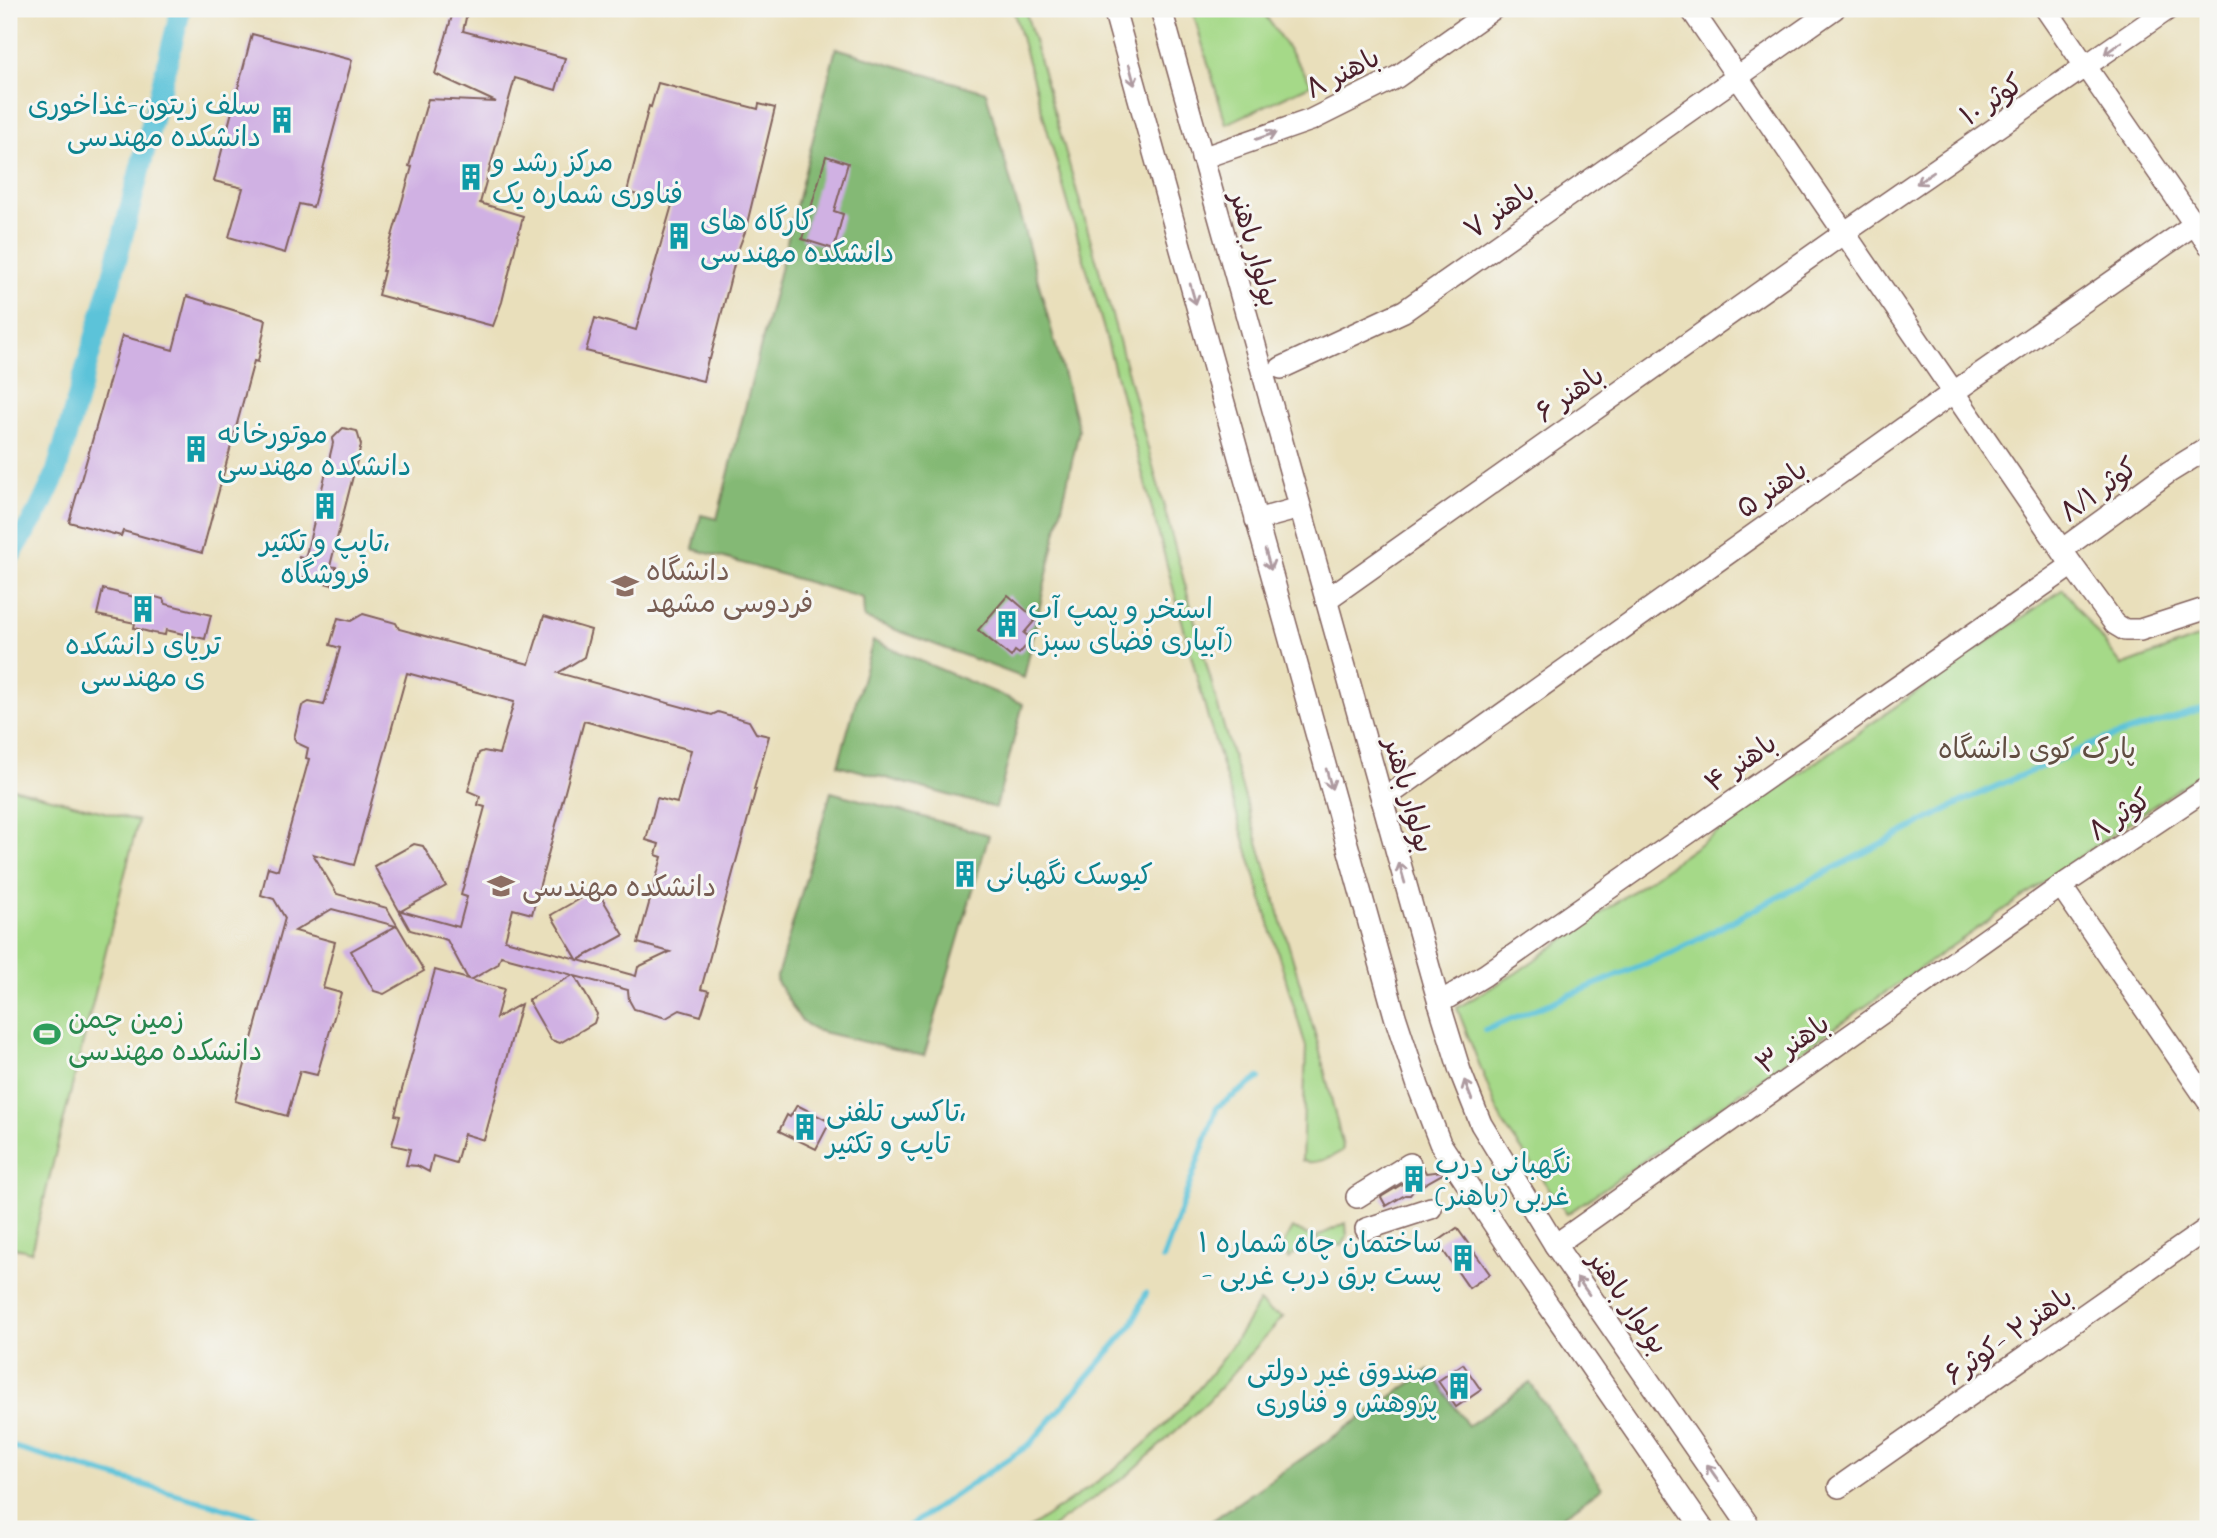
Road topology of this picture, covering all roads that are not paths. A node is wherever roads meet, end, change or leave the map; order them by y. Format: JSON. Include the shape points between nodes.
{"nodes":[{"id":1,"x":1114,"y":9,"type":"edge"},
{"id":2,"x":1161,"y":9,"type":"edge"},
{"id":3,"x":1493,"y":9,"type":"edge"},
{"id":4,"x":1691,"y":9,"type":"edge"},
{"id":5,"x":1834,"y":9,"type":"edge"},
{"id":6,"x":2046,"y":9,"type":"edge"},
{"id":7,"x":2168,"y":9,"type":"edge"},
{"id":8,"x":2086,"y":67,"type":"junction"},
{"id":9,"x":1737,"y":76,"type":"junction"},
{"id":10,"x":1202,"y":158,"type":"junction"},
{"id":11,"x":2194,"y":224,"type":"junction"},
{"id":12,"x":1844,"y":233,"type":"junction"},
{"id":13,"x":2208,"y":244,"type":"edge"},
{"id":14,"x":1281,"y":368,"type":"dead end"},
{"id":15,"x":1954,"y":392,"type":"junction"},
{"id":16,"x":2208,"y":448,"type":"edge"},
{"id":17,"x":1300,"y":508,"type":"junction"},
{"id":18,"x":1256,"y":520,"type":"junction"},
{"id":19,"x":2068,"y":557,"type":"junction"},
{"id":20,"x":1326,"y":600,"type":"junction"},
{"id":21,"x":2208,"y":608,"type":"edge"},
{"id":22,"x":2208,"y":788,"type":"edge"},
{"id":23,"x":1382,"y":800,"type":"junction"},
{"id":24,"x":2061,"y":886,"type":"junction"},
{"id":25,"x":1439,"y":1003,"type":"junction"},
{"id":26,"x":2208,"y":1101,"type":"edge"},
{"id":27,"x":1410,"y":1164,"type":"dead end"},
{"id":28,"x":1357,"y":1197,"type":"dead end"},
{"id":29,"x":1431,"y":1209,"type":"dead end"},
{"id":30,"x":2208,"y":1228,"type":"edge"},
{"id":31,"x":1366,"y":1229,"type":"dead end"},
{"id":32,"x":1555,"y":1245,"type":"junction"},
{"id":33,"x":1839,"y":1487,"type":"dead end"},
{"id":34,"x":1703,"y":1529,"type":"edge"},
{"id":35,"x":1751,"y":1529,"type":"edge"}],
"edges":[{"from":1,"to":18,"type":"street","one_way":true},
{"from":2,"to":10,"type":"street","name":"بولوار باهنر"},
{"from":10,"to":3,"type":"street","name":"باهنر ۸","one_way":true,"via":[[1311,120],[1384,83]]},
{"from":4,"to":9,"type":"street"},
{"from":5,"to":9,"type":"street","name":"باهنر ۷"},
{"from":6,"to":8,"type":"street"},
{"from":7,"to":8,"type":"street","name":"کوثر ۱۰","one_way":true},
{"from":8,"to":11,"type":"street"},
{"from":8,"to":12,"type":"street","name":"کوثر ۱۰","one_way":true},
{"from":9,"to":12,"type":"street"},
{"from":9,"to":14,"type":"street","name":"باهنر ۷","via":[[1404,310]]},
{"from":10,"to":17,"type":"street","name":"بولوار باهنر"},
{"from":11,"to":13,"type":"street"},
{"from":11,"to":15,"type":"street","name":"باهنر ۵"},
{"from":12,"to":15,"type":"street"},
{"from":12,"to":20,"type":"street","name":"باهنر ۶"},
{"from":15,"to":19,"type":"street"},
{"from":15,"to":23,"type":"street","name":"باهنر ۵"},
{"from":16,"to":19,"type":"street","name":"کوثر ۸/۱","via":[[2169,472]]},
{"from":17,"to":18,"type":"street"},
{"from":17,"to":20,"type":"street","name":"بولوار باهنر"},
{"from":18,"to":34,"type":"street","one_way":true,"via":[[1395,1016],[1440,1143]]},
{"from":19,"to":21,"type":"street","name":"کوثر ۸/۱","via":[[2124,630],[2140,630]]},
{"from":19,"to":25,"type":"street","name":"باهنر ۴","via":[[1497,967]]},
{"from":20,"to":23,"type":"street","name":"بولوار باهنر"},
{"from":22,"to":24,"type":"street","name":"کوثر ۸"},
{"from":25,"to":23,"type":"street","name":"بولوار باهنر","one_way":true},
{"from":24,"to":26,"type":"street"},
{"from":24,"to":32,"type":"street","name":"باهنر ۳"},
{"from":32,"to":25,"type":"street","name":"بولوار باهنر","one_way":true,"via":[[1481,1124]]},
{"from":27,"to":28,"type":"street"},
{"from":29,"to":31,"type":"street"},
{"from":30,"to":33,"type":"street","name":"باهنر۲ -کوثر۶"},
{"from":35,"to":32,"type":"street","name":"بولوار باهنر","one_way":true}]}
